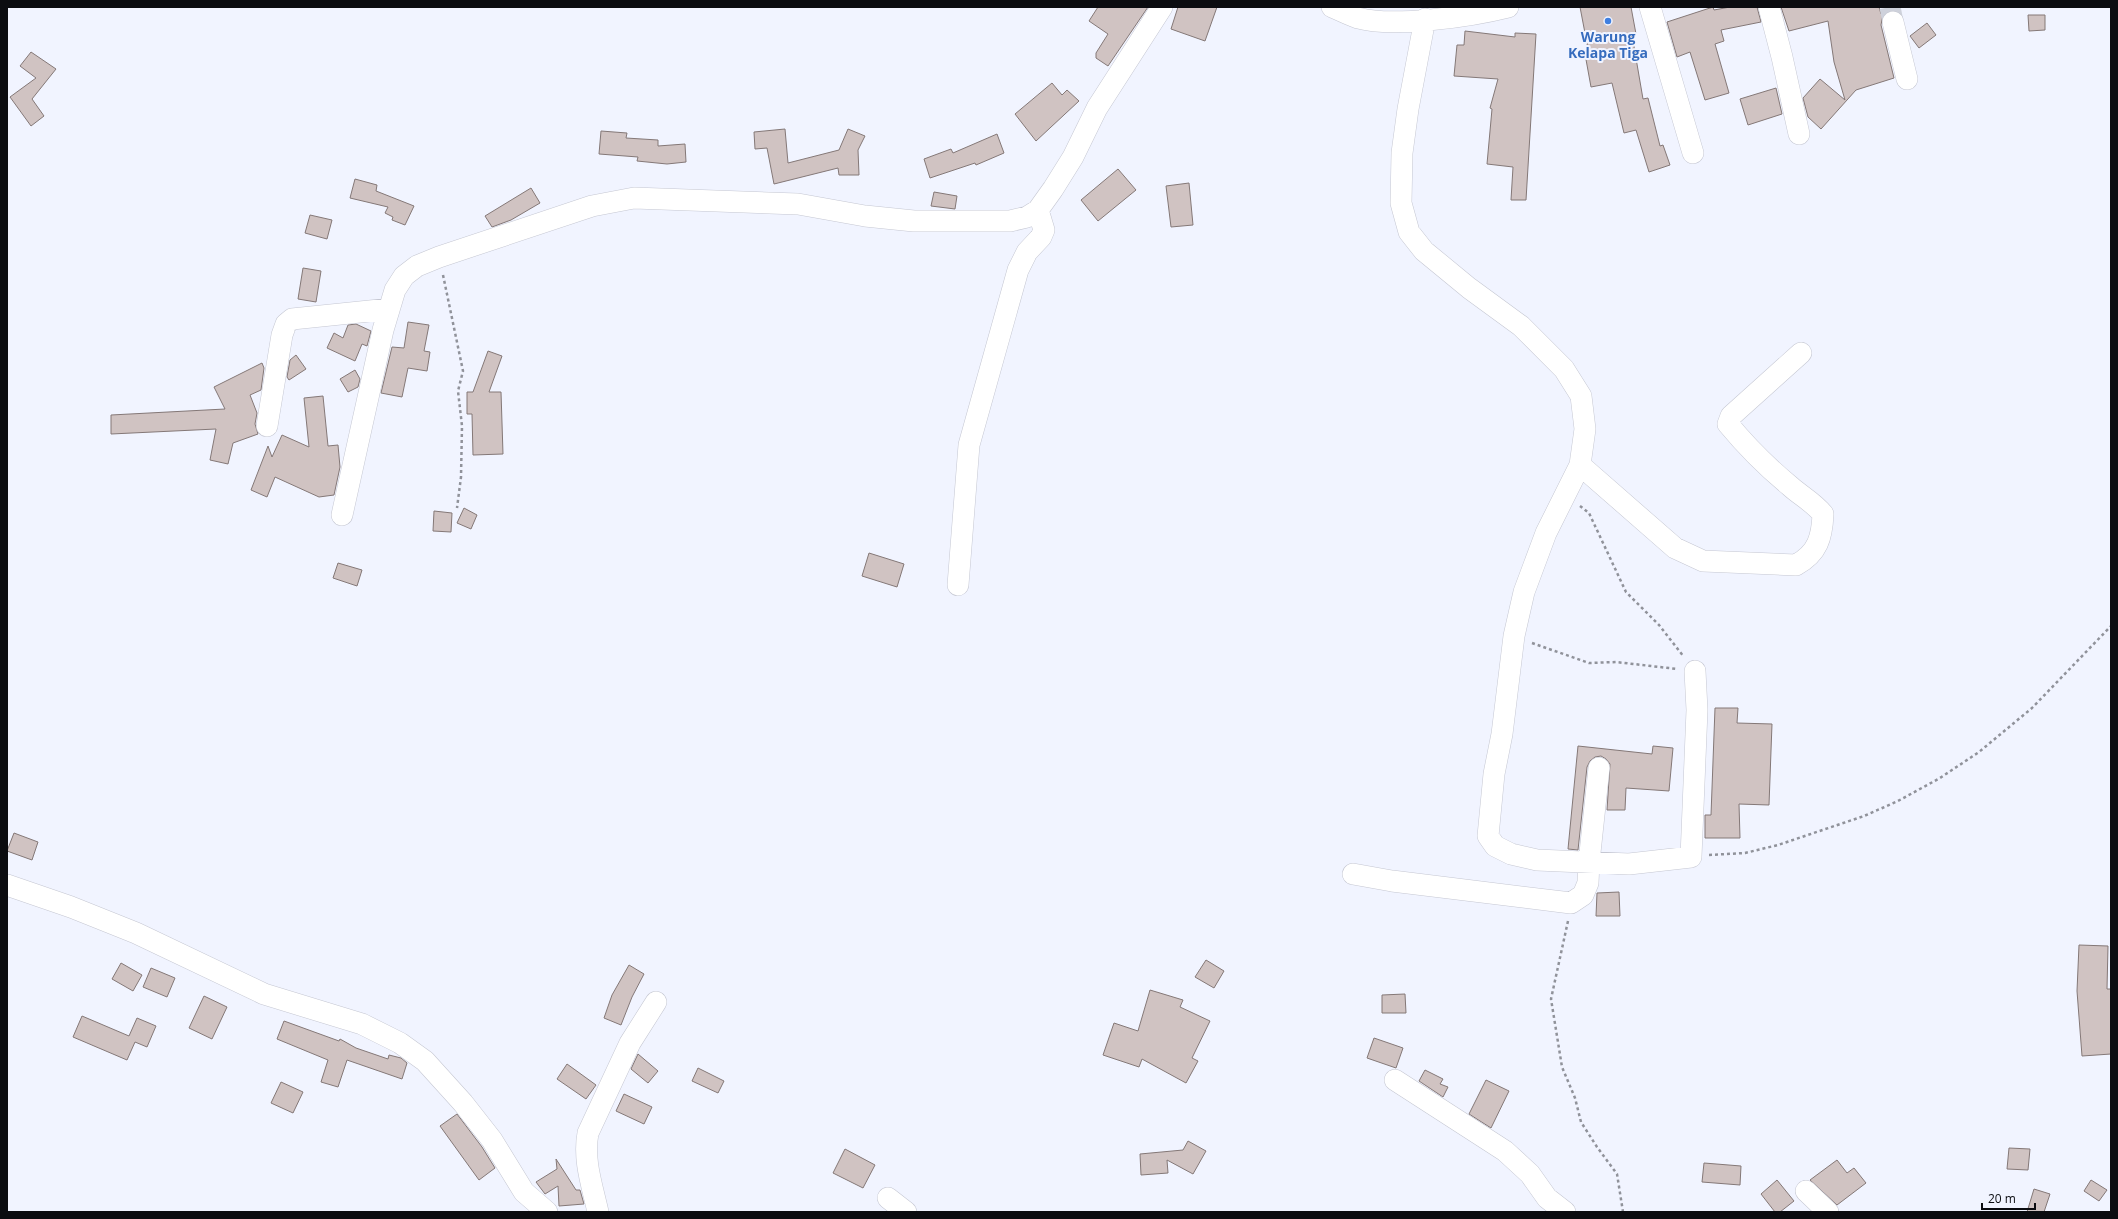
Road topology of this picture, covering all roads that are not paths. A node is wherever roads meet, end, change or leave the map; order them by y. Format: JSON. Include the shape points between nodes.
{"nodes":[{"id":1,"x":1162,"y":7,"type":"edge"},
{"id":2,"x":1332,"y":7,"type":"edge"},
{"id":3,"x":1508,"y":7,"type":"edge"},
{"id":4,"x":1650,"y":7,"type":"edge"},
{"id":5,"x":1769,"y":7,"type":"edge"},
{"id":6,"x":1425,"y":19,"type":"junction"},
{"id":7,"x":1893,"y":22,"type":"tunnel mouth"},
{"id":8,"x":1907,"y":79,"type":"dead end"},
{"id":9,"x":1799,"y":134,"type":"dead end"},
{"id":10,"x":1693,"y":154,"type":"dead end"},
{"id":11,"x":1038,"y":210,"type":"junction"},
{"id":12,"x":389,"y":309,"type":"junction"},
{"id":13,"x":1801,"y":353,"type":"dead end"},
{"id":14,"x":267,"y":426,"type":"dead end"},
{"id":15,"x":1580,"y":465,"type":"junction"},
{"id":16,"x":342,"y":515,"type":"dead end"},
{"id":17,"x":958,"y":585,"type":"dead end"},
{"id":18,"x":1695,"y":671,"type":"road end"},
{"id":19,"x":1599,"y":768,"type":"dead end"},
{"id":20,"x":1589,"y":862,"type":"junction"},
{"id":21,"x":1353,"y":874,"type":"dead end"},
{"id":22,"x":7,"y":885,"type":"edge"},
{"id":23,"x":656,"y":1002,"type":"dead end"},
{"id":24,"x":1395,"y":1080,"type":"dead end"},
{"id":25,"x":1806,"y":1191,"type":"dead end"},
{"id":26,"x":888,"y":1198,"type":"dead end"},
{"id":27,"x":1555,"y":1209,"type":"edge"},
{"id":28,"x":547,"y":1212,"type":"edge"},
{"id":29,"x":598,"y":1212,"type":"edge"},
{"id":30,"x":906,"y":1212,"type":"edge"},
{"id":31,"x":1828,"y":1212,"type":"edge"}],
"edges":[{"from":1,"to":11,"type":"street","via":[[1097,108],[1073,157]]},
{"from":2,"to":6,"type":"street","via":[[1358,18],[1380,21],[1406,22]]},
{"from":3,"to":6,"type":"street"},
{"from":4,"to":10,"type":"street"},
{"from":5,"to":9,"type":"street"},
{"from":6,"to":15,"type":"street","via":[[1402,153],[1401,203],[1409,232],[1424,250],[1469,288],[1521,326],[1564,369],[1581,396],[1585,429]]},
{"from":7,"to":8,"type":"street"},
{"from":11,"to":12,"type":"street","via":[[1027,217],[1010,221],[914,221],[865,216],[798,204],[634,198],[592,206],[417,266],[404,276],[395,290]]},
{"from":11,"to":17,"type":"street","via":[[1044,230],[1027,252],[1018,270],[969,445]]},
{"from":12,"to":14,"type":"street","via":[[292,319],[286,324]]},
{"from":12,"to":16,"type":"street"},
{"from":13,"to":15,"type":"street","via":[[1732,416],[1728,424],[1756,456],[1791,487],[1814,503],[1823,514],[1822,532],[1814,550],[1808,558],[1796,565],[1703,561],[1675,548]]},
{"from":15,"to":20,"type":"street","via":[[1546,533],[1524,592],[1514,636],[1502,734],[1494,774],[1488,836],[1496,846],[1511,854],[1537,860]]},
{"from":18,"to":20,"type":"street","via":[[1697,710],[1691,857],[1629,864]]},
{"from":19,"to":20,"type":"street"},
{"from":20,"to":21,"type":"street","via":[[1585,891],[1571,903]]},
{"from":22,"to":28,"type":"street","via":[[136,933],[264,994],[362,1024],[400,1043],[425,1060],[463,1103],[492,1140],[524,1192]]},
{"from":23,"to":29,"type":"street","via":[[630,1043],[588,1132],[586,1159]]},
{"from":24,"to":27,"type":"street","via":[[1505,1151],[1530,1174]]},
{"from":25,"to":31,"type":"street"},
{"from":26,"to":30,"type":"street"}]}
